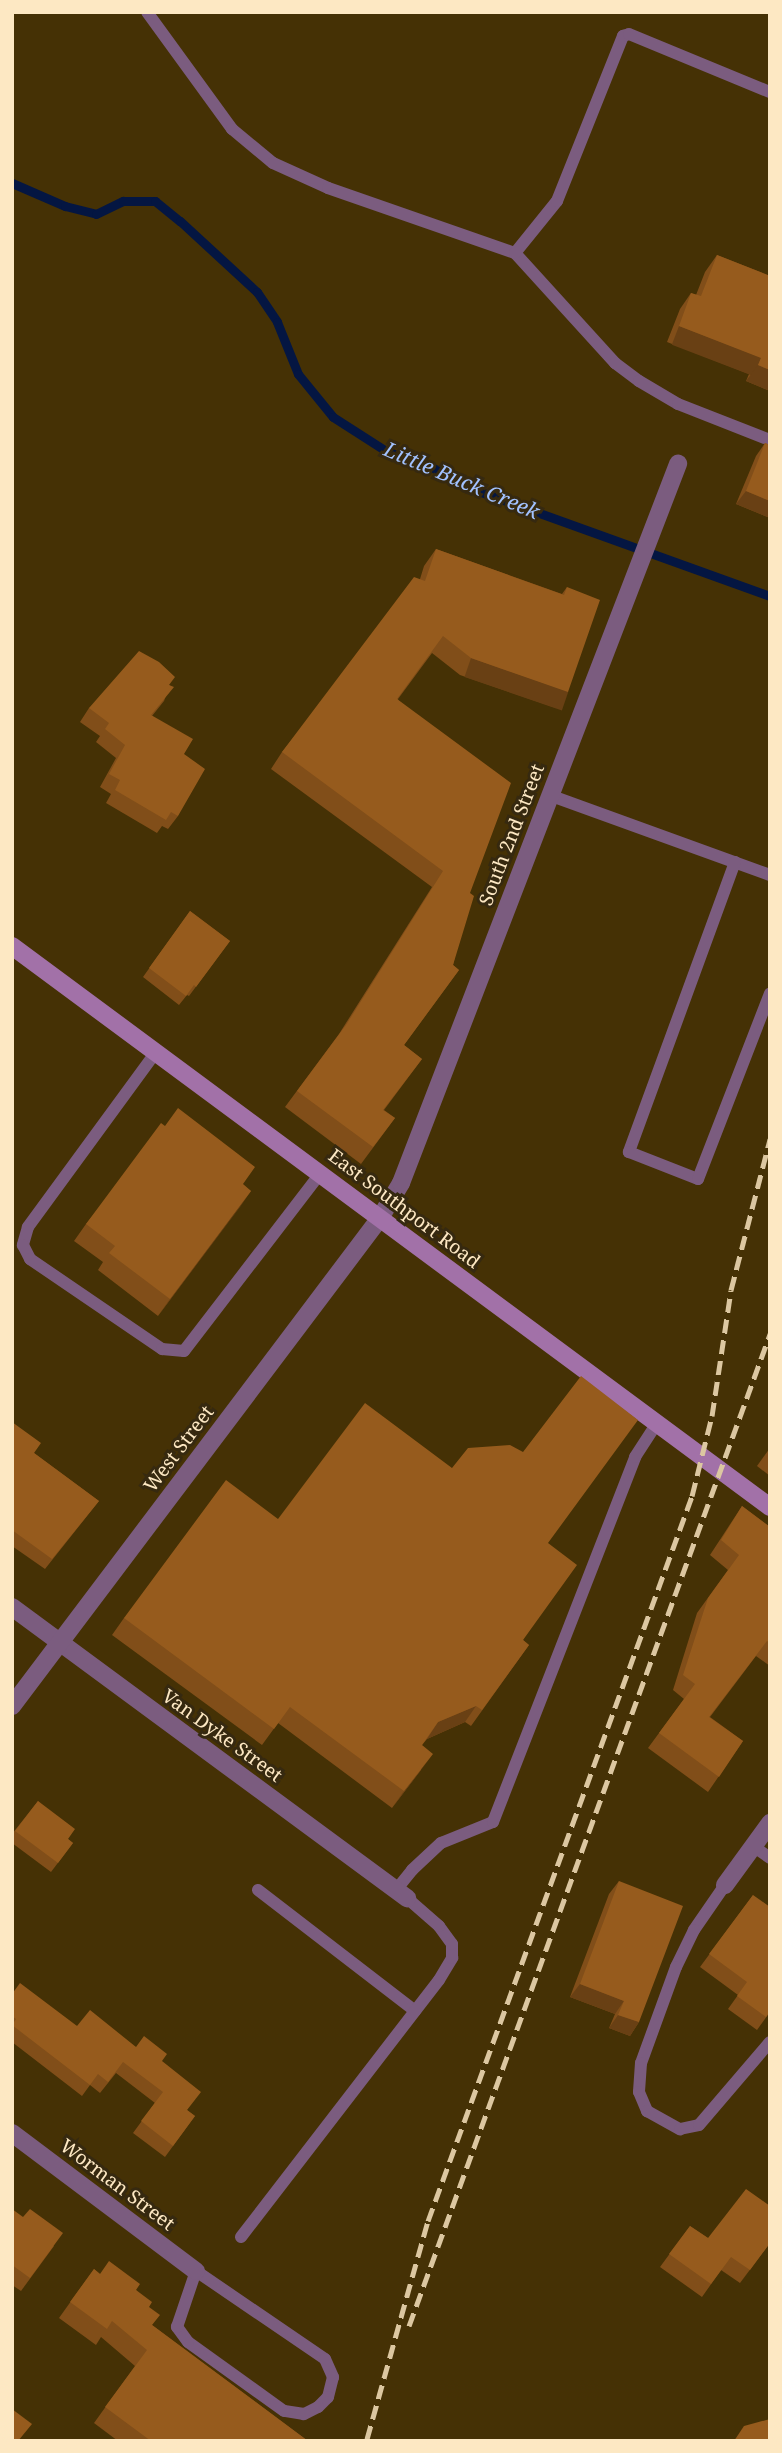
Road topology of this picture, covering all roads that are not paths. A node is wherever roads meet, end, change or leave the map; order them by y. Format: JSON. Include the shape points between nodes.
{"nodes":[{"id":1,"x":147,"y":12,"type":"edge"},
{"id":2,"x":770,"y":92,"type":"edge"},
{"id":3,"x":514,"y":253,"type":"junction"},
{"id":4,"x":770,"y":440,"type":"edge"},
{"id":5,"x":678,"y":464,"type":"dead end"},
{"id":6,"x":550,"y":795,"type":"junction"},
{"id":7,"x":735,"y":862,"type":"junction"},
{"id":8,"x":770,"y":875,"type":"edge"},
{"id":9,"x":12,"y":946,"type":"edge"},
{"id":10,"x":770,"y":993,"type":"edge"},
{"id":11,"x":156,"y":1052,"type":"junction"},
{"id":12,"x":320,"y":1174,"type":"junction"},
{"id":13,"x":380,"y":1218,"type":"junction"},
{"id":14,"x":657,"y":1423,"type":"junction"},
{"id":15,"x":770,"y":1507,"type":"edge"},
{"id":16,"x":12,"y":1607,"type":"edge"},
{"id":17,"x":60,"y":1642,"type":"junction"},
{"id":18,"x":12,"y":1706,"type":"edge"},
{"id":19,"x":770,"y":1823,"type":"edge"},
{"id":20,"x":753,"y":1846,"type":"junction"},
{"id":21,"x":770,"y":1858,"type":"edge"},
{"id":22,"x":725,"y":1885,"type":"joint"},
{"id":23,"x":258,"y":1890,"type":"dead end"},
{"id":24,"x":402,"y":1894,"type":"junction"},
{"id":25,"x":415,"y":2011,"type":"junction"},
{"id":26,"x":770,"y":2042,"type":"edge"},
{"id":27,"x":12,"y":2133,"type":"edge"},
{"id":28,"x":241,"y":2237,"type":"dead end"},
{"id":29,"x":196,"y":2271,"type":"junction"}],
"edges":[{"from":1,"to":3,"type":"lane","via":[[232,130],[273,163],[328,188]]},
{"from":2,"to":3,"type":"lane","via":[[629,34],[623,36],[557,201]]},
{"from":3,"to":4,"type":"lane","via":[[615,363],[639,382],[678,404]]},
{"from":5,"to":6,"type":"street","name":"South 2nd Street"},
{"from":6,"to":7,"type":"lane"},
{"from":6,"to":13,"type":"street","name":"South 2nd Street","via":[[401,1182]]},
{"from":7,"to":8,"type":"lane"},
{"from":7,"to":10,"type":"lane","via":[[629,1152],[698,1180]]},
{"from":9,"to":11,"type":"main road","name":"East Southport Road"},
{"from":11,"to":12,"type":"main road","name":"East Southport Road"},
{"from":11,"to":12,"type":"lane","via":[[28,1227],[23,1245],[30,1259],[162,1349],[184,1351]]},
{"from":12,"to":13,"type":"main road","name":"East Southport Road"},
{"from":13,"to":14,"type":"main road","name":"East Southport Road"},
{"from":13,"to":17,"type":"street","name":"West Street"},
{"from":14,"to":15,"type":"main road","name":"East Southport Road"},
{"from":14,"to":24,"type":"lane","via":[[635,1457],[492,1822],[441,1843],[412,1870]]},
{"from":16,"to":17,"type":"street","name":"Van Dyke Street"},
{"from":17,"to":18,"type":"street","name":"West Street"},
{"from":17,"to":24,"type":"street","name":"Van Dyke Street"},
{"from":19,"to":20,"type":"street"},
{"from":20,"to":21,"type":"lane"},
{"from":20,"to":22,"type":"street"},
{"from":22,"to":26,"type":"lane","via":[[694,1930],[676,1967],[645,2053],[639,2092],[647,2111],[680,2129],[699,2126]]},
{"from":23,"to":25,"type":"lane"},
{"from":24,"to":25,"type":"lane","via":[[439,1926],[452,1944],[452,1958]]},
{"from":25,"to":28,"type":"lane"},
{"from":27,"to":29,"type":"street","name":"Worman Street"},
{"from":29,"to":29,"type":"lane","via":[[325,2359],[333,2377],[328,2397],[318,2407],[304,2414],[284,2411],[188,2342],[177,2327]]}]}
